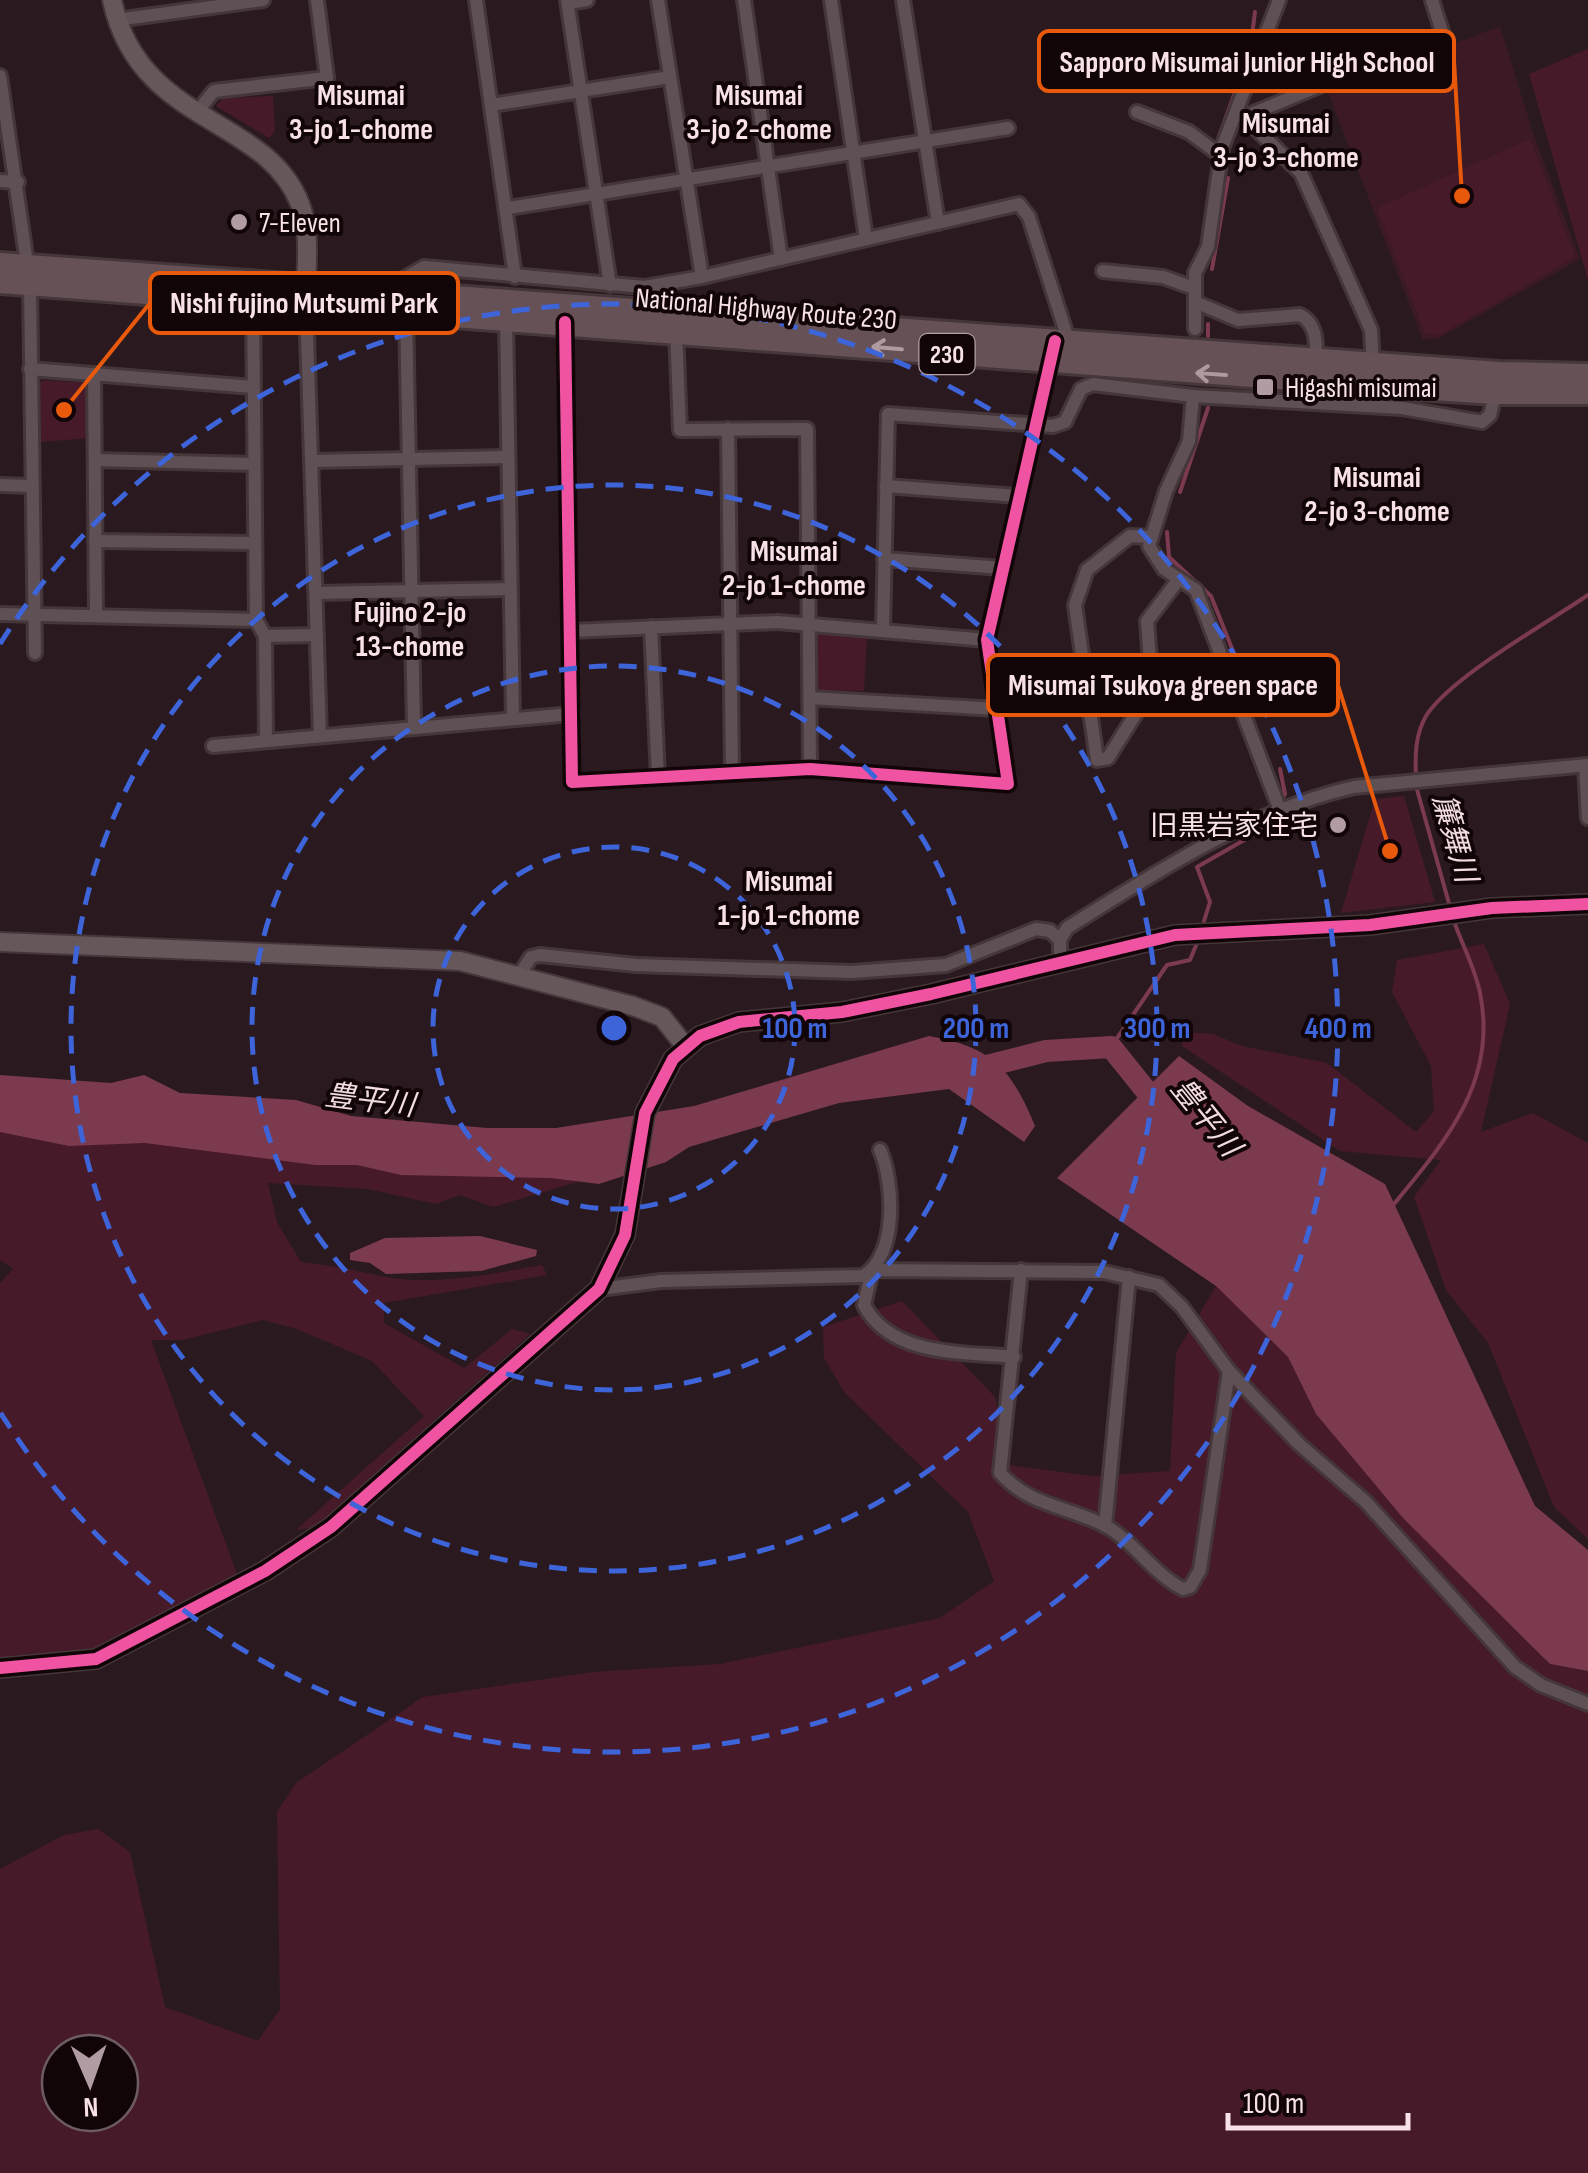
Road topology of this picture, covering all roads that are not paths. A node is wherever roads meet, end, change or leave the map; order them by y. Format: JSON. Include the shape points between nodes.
{"nodes":[{"id":1,"x":112,"y":0,"type":"edge"},
{"id":2,"x":263,"y":0,"type":"edge"},
{"id":3,"x":317,"y":0,"type":"edge"},
{"id":4,"x":476,"y":0,"type":"edge"},
{"id":5,"x":587,"y":0,"type":"edge"},
{"id":6,"x":658,"y":0,"type":"edge"},
{"id":7,"x":744,"y":0,"type":"edge"},
{"id":8,"x":831,"y":0,"type":"edge"},
{"id":9,"x":903,"y":0,"type":"edge"},
{"id":10,"x":1277,"y":0,"type":"edge"},
{"id":11,"x":1432,"y":0,"type":"edge"},
{"id":12,"x":568,"y":2,"type":"edge"},
{"id":13,"x":116,"y":20,"type":"junction"},
{"id":14,"x":0,"y":76,"type":"edge"},
{"id":15,"x":670,"y":77,"type":"junction"},
{"id":16,"x":580,"y":89,"type":"junction"},
{"id":17,"x":492,"y":104,"type":"junction"},
{"id":18,"x":3,"y":106,"type":"edge"},
{"id":19,"x":1137,"y":112,"type":"dead end"},
{"id":20,"x":196,"y":113,"type":"junction"},
{"id":21,"x":1242,"y":115,"type":"junction"},
{"id":22,"x":1008,"y":128,"type":"dead end"},
{"id":23,"x":925,"y":142,"type":"junction"},
{"id":24,"x":852,"y":154,"type":"junction"},
{"id":25,"x":1220,"y":155,"type":"junction"},
{"id":26,"x":769,"y":167,"type":"junction"},
{"id":27,"x":0,"y":181,"type":"edge"},
{"id":28,"x":687,"y":181,"type":"junction"},
{"id":29,"x":18,"y":182,"type":"junction"},
{"id":30,"x":596,"y":194,"type":"junction"},
{"id":31,"x":508,"y":208,"type":"junction"},
{"id":32,"x":938,"y":222,"type":"junction"},
{"id":33,"x":866,"y":240,"type":"junction"},
{"id":34,"x":781,"y":259,"type":"junction"},
{"id":35,"x":0,"y":264,"type":"edge"},
{"id":36,"x":1103,"y":271,"type":"dead end"},
{"id":37,"x":29,"y":275,"type":"junction"},
{"id":38,"x":516,"y":277,"type":"junction"},
{"id":39,"x":702,"y":277,"type":"junction"},
{"id":40,"x":0,"y":282,"type":"edge"},
{"id":41,"x":610,"y":285,"type":"junction"},
{"id":42,"x":252,"y":291,"type":"junction"},
{"id":43,"x":306,"y":294,"type":"junction"},
{"id":44,"x":1194,"y":295,"type":"junction"},
{"id":45,"x":399,"y":305,"type":"junction"},
{"id":46,"x":506,"y":318,"type":"junction"},
{"id":47,"x":564,"y":322,"type":"junction"},
{"id":48,"x":1195,"y":329,"type":"dead end"},
{"id":49,"x":676,"y":330,"type":"junction"},
{"id":50,"x":1058,"y":349,"type":"junction"},
{"id":51,"x":30,"y":369,"type":"junction"},
{"id":52,"x":1313,"y":370,"type":"junction"},
{"id":53,"x":94,"y":374,"type":"junction"},
{"id":54,"x":1588,"y":374,"type":"edge"},
{"id":55,"x":1373,"y":375,"type":"junction"},
{"id":56,"x":1498,"y":383,"type":"junction"},
{"id":57,"x":254,"y":388,"type":"junction"},
{"id":58,"x":1588,"y":393,"type":"edge"},
{"id":59,"x":1194,"y":396,"type":"junction"},
{"id":60,"x":1036,"y":424,"type":"junction"},
{"id":61,"x":728,"y":430,"type":"junction"},
{"id":62,"x":506,"y":457,"type":"junction"},
{"id":63,"x":408,"y":459,"type":"junction"},
{"id":64,"x":95,"y":460,"type":"junction"},
{"id":65,"x":312,"y":461,"type":"junction"},
{"id":66,"x":254,"y":464,"type":"junction"},
{"id":67,"x":0,"y":485,"type":"edge"},
{"id":68,"x":32,"y":486,"type":"junction"},
{"id":69,"x":886,"y":486,"type":"junction"},
{"id":70,"x":1018,"y":496,"type":"junction"},
{"id":71,"x":1151,"y":538,"type":"junction"},
{"id":72,"x":95,"y":540,"type":"junction"},
{"id":73,"x":255,"y":543,"type":"junction"},
{"id":74,"x":884,"y":559,"type":"junction"},
{"id":75,"x":1002,"y":568,"type":"junction"},
{"id":76,"x":1179,"y":579,"type":"junction"},
{"id":77,"x":510,"y":589,"type":"junction"},
{"id":78,"x":411,"y":591,"type":"junction"},
{"id":79,"x":316,"y":593,"type":"junction"},
{"id":80,"x":0,"y":614,"type":"edge"},
{"id":81,"x":34,"y":615,"type":"junction"},
{"id":82,"x":96,"y":616,"type":"junction"},
{"id":83,"x":256,"y":620,"type":"junction"},
{"id":84,"x":731,"y":624,"type":"junction"},
{"id":85,"x":810,"y":624,"type":"junction"},
{"id":86,"x":651,"y":627,"type":"junction"},
{"id":87,"x":883,"y":629,"type":"junction"},
{"id":88,"x":571,"y":631,"type":"junction"},
{"id":89,"x":265,"y":636,"type":"junction"},
{"id":90,"x":317,"y":636,"type":"junction"},
{"id":91,"x":987,"y":640,"type":"junction"},
{"id":92,"x":35,"y":653,"type":"dead end"},
{"id":93,"x":810,"y":698,"type":"junction"},
{"id":94,"x":997,"y":709,"type":"junction"},
{"id":95,"x":572,"y":714,"type":"junction"},
{"id":96,"x":513,"y":719,"type":"junction"},
{"id":97,"x":414,"y":728,"type":"junction"},
{"id":98,"x":320,"y":736,"type":"junction"},
{"id":99,"x":266,"y":741,"type":"junction"},
{"id":100,"x":213,"y":746,"type":"dead end"},
{"id":101,"x":1586,"y":765,"type":"edge"},
{"id":102,"x":810,"y":769,"type":"junction"},
{"id":103,"x":732,"y":773,"type":"junction"},
{"id":104,"x":658,"y":777,"type":"junction"},
{"id":105,"x":1280,"y":810,"type":"junction"},
{"id":106,"x":1588,"y":818,"type":"edge"},
{"id":107,"x":1588,"y":904,"type":"edge"},
{"id":108,"x":1060,"y":940,"type":"junction"},
{"id":109,"x":0,"y":942,"type":"edge"},
{"id":110,"x":1060,"y":960,"type":"junction"},
{"id":111,"x":520,"y":974,"type":"junction"},
{"id":112,"x":679,"y":1053,"type":"junction"},
{"id":113,"x":880,"y":1150,"type":"dead end"},
{"id":114,"x":872,"y":1270,"type":"junction"},
{"id":115,"x":1022,"y":1270,"type":"junction"},
{"id":116,"x":1130,"y":1277,"type":"junction"},
{"id":117,"x":599,"y":1290,"type":"junction"},
{"id":118,"x":1014,"y":1356,"type":"junction"},
{"id":119,"x":1229,"y":1371,"type":"junction"},
{"id":120,"x":1105,"y":1526,"type":"junction"},
{"id":121,"x":0,"y":1668,"type":"edge"},
{"id":122,"x":1588,"y":1704,"type":"edge"}],
"edges":[{"from":1,"to":13,"type":"street"},
{"from":2,"to":13,"type":"street"},
{"from":3,"to":20,"type":"street","via":[[328,78],[214,91]]},
{"from":4,"to":17,"type":"street"},
{"from":5,"to":12,"type":"street"},
{"from":6,"to":15,"type":"street"},
{"from":7,"to":26,"type":"street"},
{"from":8,"to":24,"type":"street"},
{"from":9,"to":23,"type":"street"},
{"from":10,"to":21,"type":"street"},
{"from":11,"to":21,"type":"street","via":[[1443,35]]},
{"from":12,"to":16,"type":"street"},
{"from":13,"to":20,"type":"street","via":[[152,80]]},
{"from":14,"to":18,"type":"street"},
{"from":15,"to":16,"type":"street"},
{"from":15,"to":28,"type":"street"},
{"from":16,"to":17,"type":"street"},
{"from":16,"to":30,"type":"street"},
{"from":17,"to":31,"type":"street"},
{"from":18,"to":29,"type":"street"},
{"from":19,"to":25,"type":"street","via":[[1189,132]]},
{"from":20,"to":43,"type":"street","via":[[259,153],[290,184],[306,226]]},
{"from":21,"to":25,"type":"street"},
{"from":21,"to":55,"type":"street","via":[[1301,173],[1371,330]]},
{"from":22,"to":23,"type":"street"},
{"from":23,"to":24,"type":"street"},
{"from":23,"to":32,"type":"street"},
{"from":24,"to":26,"type":"street"},
{"from":24,"to":33,"type":"street"},
{"from":25,"to":44,"type":"street","via":[[1208,247],[1195,273]]},
{"from":26,"to":28,"type":"street"},
{"from":26,"to":34,"type":"street"},
{"from":27,"to":29,"type":"street"},
{"from":28,"to":30,"type":"street"},
{"from":28,"to":39,"type":"street"},
{"from":29,"to":37,"type":"street"},
{"from":30,"to":31,"type":"street"},
{"from":30,"to":41,"type":"street"},
{"from":31,"to":38,"type":"street"},
{"from":32,"to":33,"type":"street"},
{"from":32,"to":50,"type":"street","via":[[1019,204],[1029,218]]},
{"from":33,"to":34,"type":"street"},
{"from":34,"to":39,"type":"street"},
{"from":35,"to":37,"type":"highway","name":"National Highway Route 230","number":"230"},
{"from":36,"to":44,"type":"street","via":[[1163,277]]},
{"from":37,"to":40,"type":"highway","name":"National Highway Route 230","number":"230"},
{"from":37,"to":42,"type":"highway","name":"National Highway Route 230","number":"230"},
{"from":37,"to":51,"type":"street"},
{"from":38,"to":41,"type":"street"},
{"from":38,"to":45,"type":"street","via":[[424,268],[401,280]]},
{"from":39,"to":41,"type":"street"},
{"from":42,"to":43,"type":"highway","name":"National Highway Route 230","number":"230"},
{"from":42,"to":57,"type":"street"},
{"from":43,"to":45,"type":"highway","name":"National Highway Route 230","number":"230"},
{"from":43,"to":65,"type":"street"},
{"from":44,"to":48,"type":"street"},
{"from":44,"to":52,"type":"street","via":[[1238,320],[1308,318],[1316,336]]},
{"from":45,"to":46,"type":"highway","name":"National Highway Route 230","number":"230"},
{"from":45,"to":50,"type":"highway","name":"National Highway Route 230","number":"230"},
{"from":45,"to":63,"type":"street"},
{"from":46,"to":47,"type":"highway","name":"National Highway Route 230","number":"230"},
{"from":46,"to":62,"type":"street"},
{"from":47,"to":49,"type":"highway","name":"National Highway Route 230","number":"230"},
{"from":47,"to":88,"type":"street"},
{"from":50,"to":49,"type":"highway","name":"National Highway Route 230","number":"230","one_way":true},
{"from":49,"to":61,"type":"street","via":[[680,430]]},
{"from":50,"to":52,"type":"highway","name":"National Highway Route 230","number":"230"},
{"from":50,"to":60,"type":"street"},
{"from":51,"to":53,"type":"street"},
{"from":51,"to":68,"type":"street"},
{"from":52,"to":55,"type":"highway","name":"National Highway Route 230","number":"230"},
{"from":53,"to":57,"type":"street"},
{"from":53,"to":64,"type":"street"},
{"from":54,"to":56,"type":"highway","name":"National Highway Route 230","number":"230"},
{"from":55,"to":56,"type":"highway","name":"National Highway Route 230","number":"230"},
{"from":56,"to":58,"type":"highway","name":"National Highway Route 230","number":"230"},
{"from":56,"to":59,"type":"street","via":[[1482,422],[1402,408]]},
{"from":57,"to":66,"type":"street"},
{"from":59,"to":60,"type":"street","via":[[1093,384],[1081,389],[1065,422]]},
{"from":59,"to":71,"type":"street","via":[[1189,441]]},
{"from":60,"to":69,"type":"street","via":[[888,414]]},
{"from":60,"to":70,"type":"street"},
{"from":61,"to":84,"type":"street"},
{"from":61,"to":85,"type":"street","via":[[807,429]]},
{"from":62,"to":63,"type":"street"},
{"from":62,"to":77,"type":"street"},
{"from":63,"to":65,"type":"street"},
{"from":63,"to":78,"type":"street"},
{"from":64,"to":66,"type":"street"},
{"from":64,"to":72,"type":"street"},
{"from":65,"to":79,"type":"street"},
{"from":66,"to":73,"type":"street"},
{"from":67,"to":68,"type":"street"},
{"from":68,"to":81,"type":"street"},
{"from":69,"to":70,"type":"street"},
{"from":69,"to":74,"type":"street"},
{"from":70,"to":75,"type":"street"},
{"from":71,"to":76,"type":"street","via":[[1156,558]]},
{"from":71,"to":76,"type":"street","via":[[1130,536],[1087,570],[1075,605],[1097,760],[1108,758],[1152,688],[1147,621]]},
{"from":72,"to":73,"type":"street"},
{"from":72,"to":82,"type":"street"},
{"from":73,"to":83,"type":"street"},
{"from":74,"to":75,"type":"street"},
{"from":74,"to":87,"type":"street"},
{"from":75,"to":91,"type":"street"},
{"from":76,"to":105,"type":"street","via":[[1196,590]]},
{"from":77,"to":78,"type":"street"},
{"from":77,"to":96,"type":"street"},
{"from":78,"to":79,"type":"street"},
{"from":78,"to":97,"type":"street"},
{"from":79,"to":90,"type":"street"},
{"from":80,"to":81,"type":"street"},
{"from":81,"to":82,"type":"street"},
{"from":81,"to":92,"type":"street"},
{"from":82,"to":83,"type":"street"},
{"from":83,"to":89,"type":"street"},
{"from":84,"to":85,"type":"street"},
{"from":84,"to":86,"type":"street"},
{"from":84,"to":103,"type":"street"},
{"from":85,"to":87,"type":"street"},
{"from":85,"to":93,"type":"street"},
{"from":86,"to":88,"type":"street"},
{"from":86,"to":104,"type":"street"},
{"from":87,"to":91,"type":"street"},
{"from":88,"to":95,"type":"street"},
{"from":89,"to":90,"type":"street"},
{"from":89,"to":99,"type":"street"},
{"from":90,"to":98,"type":"street"},
{"from":91,"to":94,"type":"street"},
{"from":93,"to":94,"type":"street"},
{"from":93,"to":102,"type":"street"},
{"from":94,"to":102,"type":"street","via":[[1008,784]]},
{"from":95,"to":96,"type":"street"},
{"from":95,"to":104,"type":"street","via":[[572,782]]},
{"from":96,"to":97,"type":"street"},
{"from":97,"to":98,"type":"street"},
{"from":98,"to":99,"type":"street"},
{"from":99,"to":100,"type":"street"},
{"from":101,"to":105,"type":"street","via":[[1388,784],[1323,794]]},
{"from":101,"to":106,"type":"street"},
{"from":102,"to":103,"type":"street"},
{"from":103,"to":104,"type":"street"},
{"from":105,"to":108,"type":"street","via":[[1142,880],[1067,928]]},
{"from":107,"to":110,"type":"street","via":[[1492,908],[1370,925],[1212,930]]},
{"from":108,"to":110,"type":"street"},
{"from":108,"to":111,"type":"street","via":[[1036,929],[946,965],[852,972],[540,955]]},
{"from":109,"to":111,"type":"street","via":[[426,957]]},
{"from":110,"to":112,"type":"street","via":[[842,1012],[739,1022]]},
{"from":111,"to":112,"type":"street","via":[[662,1018]]},
{"from":112,"to":117,"type":"street","via":[[645,1114],[625,1235]]},
{"from":113,"to":114,"type":"street","via":[[889,1216],[880,1262]]},
{"from":114,"to":115,"type":"street"},
{"from":114,"to":117,"type":"street","via":[[863,1276],[647,1282]]},
{"from":114,"to":118,"type":"street","via":[[864,1305],[897,1338]]},
{"from":115,"to":116,"type":"street"},
{"from":115,"to":118,"type":"street"},
{"from":116,"to":119,"type":"street","via":[[1159,1285]]},
{"from":116,"to":120,"type":"street"},
{"from":117,"to":121,"type":"street","via":[[331,1527],[265,1571],[106,1656]]},
{"from":118,"to":120,"type":"street","via":[[1000,1474],[1036,1503]]},
{"from":119,"to":120,"type":"street","via":[[1196,1581],[1183,1589],[1168,1581]]},
{"from":119,"to":122,"type":"street","via":[[1366,1502],[1515,1668]]}]}
